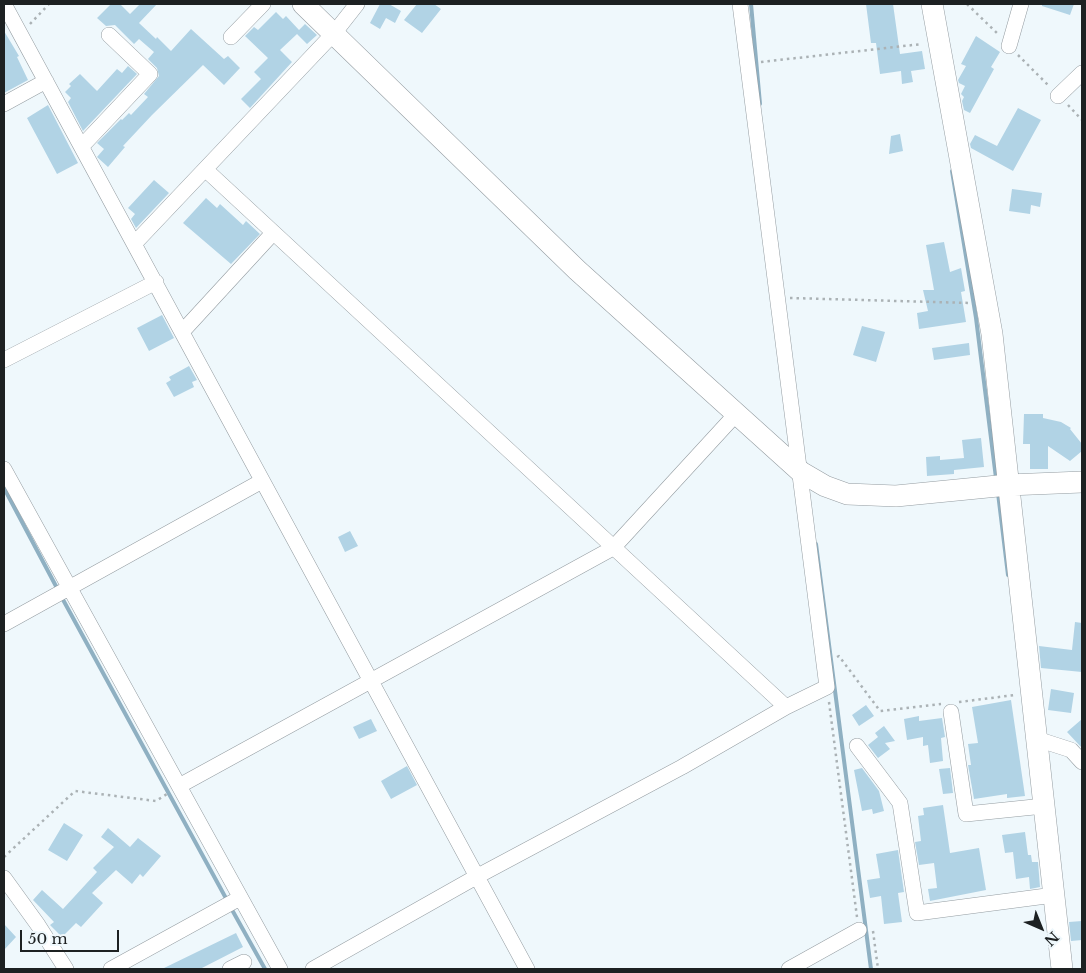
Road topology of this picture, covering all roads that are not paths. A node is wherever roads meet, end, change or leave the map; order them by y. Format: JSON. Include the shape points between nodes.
{"nodes":[{"id":1,"x":4,"y":4,"type":"edge"},
{"id":2,"x":263,"y":4,"type":"edge"},
{"id":3,"x":303,"y":4,"type":"edge"},
{"id":4,"x":357,"y":4,"type":"edge"},
{"id":5,"x":740,"y":4,"type":"edge"},
{"id":6,"x":932,"y":4,"type":"edge"},
{"id":7,"x":1021,"y":4,"type":"edge"},
{"id":8,"x":335,"y":32,"type":"junction"},
{"id":9,"x":109,"y":35,"type":"dead end"},
{"id":10,"x":231,"y":37,"type":"dead end"},
{"id":11,"x":1009,"y":46,"type":"road end"},
{"id":12,"x":1082,"y":72,"type":"edge"},
{"id":13,"x":46,"y":81,"type":"junction"},
{"id":14,"x":1058,"y":96,"type":"road end"},
{"id":15,"x":4,"y":104,"type":"edge"},
{"id":16,"x":82,"y":146,"type":"junction"},
{"id":17,"x":206,"y":170,"type":"junction"},
{"id":18,"x":274,"y":233,"type":"junction"},
{"id":19,"x":136,"y":243,"type":"junction"},
{"id":20,"x":156,"y":282,"type":"junction"},
{"id":21,"x":182,"y":332,"type":"junction"},
{"id":22,"x":4,"y":360,"type":"edge"},
{"id":23,"x":737,"y":413,"type":"junction"},
{"id":24,"x":4,"y":469,"type":"edge"},
{"id":25,"x":801,"y":472,"type":"junction"},
{"id":26,"x":262,"y":481,"type":"junction"},
{"id":27,"x":1082,"y":482,"type":"edge"},
{"id":28,"x":1008,"y":485,"type":"junction"},
{"id":29,"x":613,"y":548,"type":"junction"},
{"id":30,"x":68,"y":589,"type":"junction"},
{"id":31,"x":4,"y":624,"type":"edge"},
{"id":32,"x":370,"y":680,"type":"junction"},
{"id":33,"x":951,"y":706,"type":"road end"},
{"id":34,"x":786,"y":707,"type":"junction"},
{"id":35,"x":1037,"y":739,"type":"junction"},
{"id":36,"x":857,"y":746,"type":"dead end"},
{"id":37,"x":1082,"y":762,"type":"edge"},
{"id":38,"x":179,"y":786,"type":"junction"},
{"id":39,"x":1044,"y":806,"type":"junction"},
{"id":40,"x":476,"y":877,"type":"junction"},
{"id":41,"x":4,"y":878,"type":"edge"},
{"id":42,"x":1054,"y":895,"type":"junction"},
{"id":43,"x":240,"y":898,"type":"junction"},
{"id":44,"x":859,"y":930,"type":"road end"},
{"id":45,"x":244,"y":962,"type":"dead end"},
{"id":46,"x":66,"y":969,"type":"edge"},
{"id":47,"x":111,"y":969,"type":"edge"},
{"id":48,"x":230,"y":969,"type":"edge"},
{"id":49,"x":280,"y":969,"type":"edge"},
{"id":50,"x":313,"y":969,"type":"edge"},
{"id":51,"x":527,"y":969,"type":"edge"},
{"id":52,"x":789,"y":969,"type":"edge"},
{"id":53,"x":1062,"y":969,"type":"edge"}],
"edges":[{"from":1,"to":13,"type":"street"},
{"from":2,"to":10,"type":"street"},
{"from":3,"to":8,"type":"street"},
{"from":4,"to":8,"type":"street"},
{"from":5,"to":25,"type":"street"},
{"from":6,"to":28,"type":"street","via":[[992,334]]},
{"from":7,"to":11,"type":"street"},
{"from":8,"to":17,"type":"street"},
{"from":8,"to":23,"type":"street","via":[[577,270]]},
{"from":9,"to":16,"type":"street","via":[[150,74]]},
{"from":12,"to":14,"type":"street"},
{"from":13,"to":15,"type":"street"},
{"from":13,"to":16,"type":"street"},
{"from":16,"to":19,"type":"street"},
{"from":17,"to":18,"type":"street"},
{"from":17,"to":19,"type":"street"},
{"from":18,"to":21,"type":"street"},
{"from":18,"to":29,"type":"street"},
{"from":19,"to":20,"type":"street"},
{"from":20,"to":21,"type":"street"},
{"from":20,"to":22,"type":"street"},
{"from":21,"to":26,"type":"street"},
{"from":23,"to":25,"type":"street"},
{"from":23,"to":29,"type":"street"},
{"from":24,"to":30,"type":"street"},
{"from":25,"to":28,"type":"street","via":[[847,494],[896,496]]},
{"from":25,"to":34,"type":"street","via":[[827,687]]},
{"from":26,"to":30,"type":"street"},
{"from":26,"to":32,"type":"street"},
{"from":27,"to":28,"type":"street"},
{"from":28,"to":35,"type":"street"},
{"from":29,"to":32,"type":"street"},
{"from":29,"to":34,"type":"street"},
{"from":30,"to":31,"type":"street"},
{"from":30,"to":38,"type":"street"},
{"from":32,"to":38,"type":"street"},
{"from":32,"to":40,"type":"street"},
{"from":33,"to":39,"type":"street","via":[[966,814]]},
{"from":34,"to":40,"type":"street","via":[[682,767]]},
{"from":35,"to":37,"type":"street","via":[[1071,750]]},
{"from":35,"to":39,"type":"street"},
{"from":36,"to":42,"type":"street","via":[[900,804],[917,913]]},
{"from":38,"to":43,"type":"street"},
{"from":39,"to":42,"type":"street"},
{"from":40,"to":50,"type":"street"},
{"from":40,"to":51,"type":"street"},
{"from":41,"to":46,"type":"street"},
{"from":42,"to":53,"type":"street"},
{"from":43,"to":47,"type":"street"},
{"from":43,"to":49,"type":"street"},
{"from":44,"to":52,"type":"street"},
{"from":45,"to":48,"type":"street"}]}
